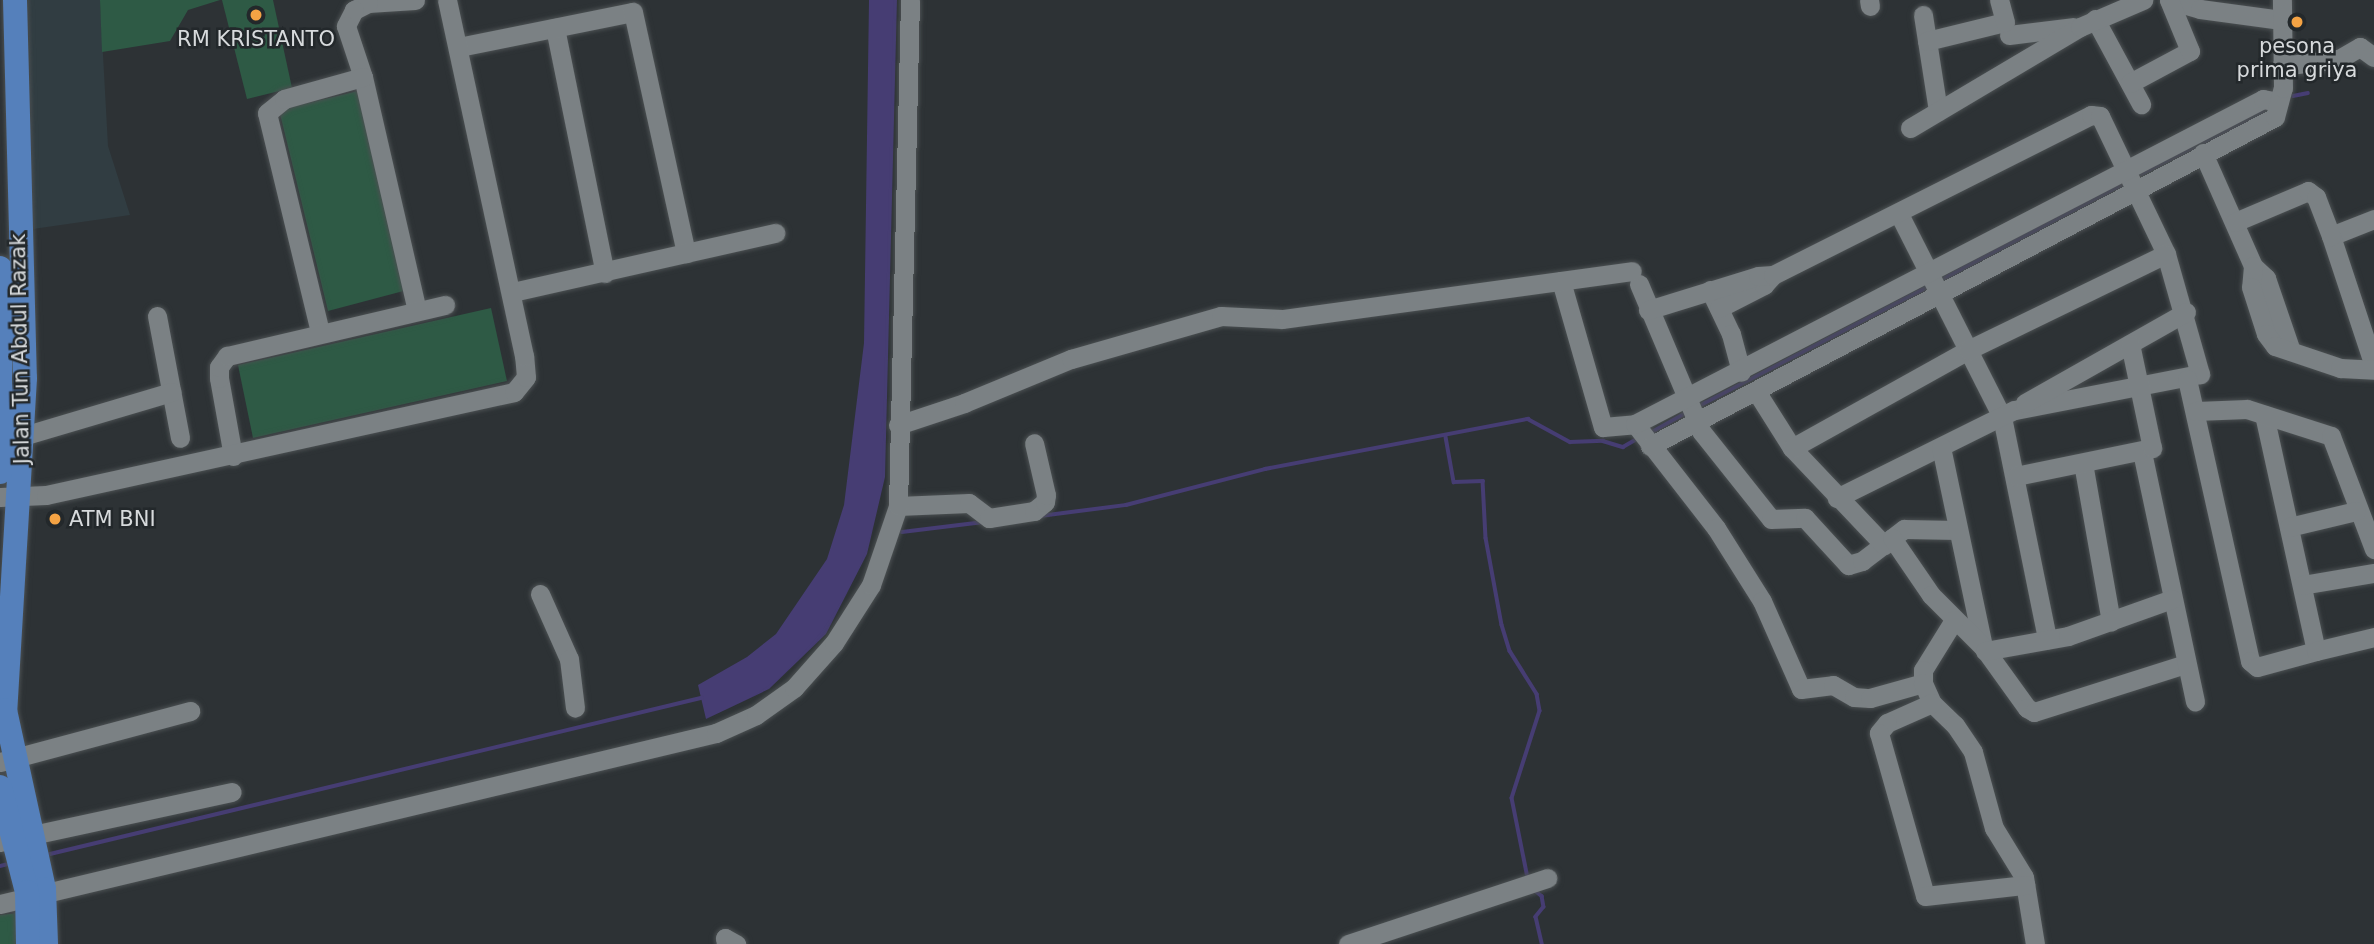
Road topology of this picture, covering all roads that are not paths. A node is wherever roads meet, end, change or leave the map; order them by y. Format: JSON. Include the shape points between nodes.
{"nodes":[{"id":1,"x":15,"y":0,"type":"edge"},
{"id":2,"x":415,"y":0,"type":"edge"},
{"id":3,"x":447,"y":0,"type":"edge"},
{"id":4,"x":910,"y":0,"type":"edge"},
{"id":5,"x":1999,"y":0,"type":"edge"},
{"id":6,"x":2136,"y":0,"type":"edge"},
{"id":7,"x":2143,"y":0,"type":"edge"},
{"id":8,"x":2200,"y":5,"type":"edge"},
{"id":9,"x":2281,"y":10,"type":"edge"},
{"id":10,"x":1923,"y":15,"type":"dead end"},
{"id":11,"x":2088,"y":23,"type":"junction"},
{"id":12,"x":555,"y":28,"type":"junction"},
{"id":13,"x":2007,"y":28,"type":"junction"},
{"id":14,"x":1927,"y":41,"type":"junction"},
{"id":15,"x":2371,"y":46,"type":"edge"},
{"id":16,"x":459,"y":47,"type":"junction"},
{"id":17,"x":2190,"y":51,"type":"junction"},
{"id":18,"x":2281,"y":66,"type":"junction"},
{"id":19,"x":2017,"y":67,"type":"junction"},
{"id":20,"x":363,"y":77,"type":"junction"},
{"id":21,"x":2130,"y":83,"type":"junction"},
{"id":22,"x":2278,"y":102,"type":"junction"},
{"id":23,"x":2141,"y":104,"type":"dead end"},
{"id":24,"x":1938,"y":111,"type":"junction"},
{"id":25,"x":1910,"y":128,"type":"dead end"},
{"id":26,"x":8,"y":150,"type":"edge"},
{"id":27,"x":2203,"y":153,"type":"junction"},
{"id":28,"x":2125,"y":169,"type":"junction"},
{"id":29,"x":2135,"y":191,"type":"junction"},
{"id":30,"x":1899,"y":214,"type":"junction"},
{"id":31,"x":2374,"y":219,"type":"edge"},
{"id":32,"x":2235,"y":222,"type":"junction"},
{"id":33,"x":775,"y":233,"type":"dead end"},
{"id":34,"x":2330,"y":236,"type":"junction"},
{"id":35,"x":686,"y":253,"type":"junction"},
{"id":36,"x":2166,"y":254,"type":"junction"},
{"id":37,"x":0,"y":268,"type":"edge"},
{"id":38,"x":605,"y":273,"type":"junction"},
{"id":39,"x":1929,"y":274,"type":"junction"},
{"id":40,"x":1561,"y":281,"type":"junction"},
{"id":41,"x":513,"y":292,"type":"junction"},
{"id":42,"x":1941,"y":296,"type":"junction"},
{"id":43,"x":2374,"y":298,"type":"edge"},
{"id":44,"x":1714,"y":299,"type":"junction"},
{"id":45,"x":445,"y":305,"type":"dead end"},
{"id":46,"x":2355,"y":305,"type":"junction"},
{"id":47,"x":1648,"y":310,"type":"junction"},
{"id":48,"x":416,"y":312,"type":"junction"},
{"id":49,"x":2186,"y":312,"type":"junction"},
{"id":50,"x":156,"y":316,"type":"dead end"},
{"id":51,"x":320,"y":332,"type":"junction"},
{"id":52,"x":2130,"y":344,"type":"junction"},
{"id":53,"x":1968,"y":350,"type":"junction"},
{"id":54,"x":1749,"y":368,"type":"junction"},
{"id":55,"x":2374,"y":368,"type":"edge"},
{"id":56,"x":2187,"y":379,"type":"junction"},
{"id":57,"x":2142,"y":387,"type":"junction"},
{"id":58,"x":1756,"y":391,"type":"junction"},
{"id":59,"x":172,"y":392,"type":"junction"},
{"id":60,"x":1685,"y":399,"type":"junction"},
{"id":61,"x":2196,"y":411,"type":"junction"},
{"id":62,"x":2008,"y":413,"type":"junction"},
{"id":63,"x":2264,"y":415,"type":"junction"},
{"id":64,"x":1695,"y":421,"type":"junction"},
{"id":65,"x":1635,"y":424,"type":"junction"},
{"id":66,"x":898,"y":425,"type":"junction"},
{"id":67,"x":23,"y":436,"type":"junction"},
{"id":68,"x":180,"y":438,"type":"dead end"},
{"id":69,"x":1034,"y":443,"type":"dead end"},
{"id":70,"x":1650,"y":446,"type":"junction"},
{"id":71,"x":1941,"y":447,"type":"junction"},
{"id":72,"x":1792,"y":448,"type":"junction"},
{"id":73,"x":2141,"y":452,"type":"junction"},
{"id":74,"x":233,"y":456,"type":"junction"},
{"id":75,"x":2083,"y":463,"type":"junction"},
{"id":76,"x":0,"y":472,"type":"edge"},
{"id":77,"x":2017,"y":475,"type":"junction"},
{"id":78,"x":10,"y":498,"type":"edge"},
{"id":79,"x":1837,"y":498,"type":"junction"},
{"id":80,"x":898,"y":506,"type":"junction"},
{"id":81,"x":2356,"y":511,"type":"junction"},
{"id":82,"x":2289,"y":527,"type":"junction"},
{"id":83,"x":1958,"y":530,"type":"junction"},
{"id":84,"x":1888,"y":541,"type":"junction"},
{"id":85,"x":2374,"y":549,"type":"edge"},
{"id":86,"x":2374,"y":573,"type":"edge"},
{"id":87,"x":2302,"y":585,"type":"junction"},
{"id":88,"x":540,"y":594,"type":"dead end"},
{"id":89,"x":1931,"y":595,"type":"junction"},
{"id":90,"x":1971,"y":597,"type":"junction"},
{"id":91,"x":2172,"y":599,"type":"junction"},
{"id":92,"x":1954,"y":620,"type":"junction"},
{"id":93,"x":2111,"y":622,"type":"junction"},
{"id":94,"x":2374,"y":638,"type":"edge"},
{"id":95,"x":2047,"y":639,"type":"junction"},
{"id":96,"x":1984,"y":649,"type":"junction"},
{"id":97,"x":2316,"y":651,"type":"junction"},
{"id":98,"x":2185,"y":664,"type":"junction"},
{"id":99,"x":1923,"y":684,"type":"junction"},
{"id":100,"x":1870,"y":698,"type":"junction"},
{"id":101,"x":2195,"y":701,"type":"dead end"},
{"id":102,"x":1932,"y":703,"type":"junction"},
{"id":103,"x":575,"y":708,"type":"dead end"},
{"id":104,"x":190,"y":711,"type":"dead end"},
{"id":105,"x":1880,"y":728,"type":"junction"},
{"id":106,"x":7,"y":761,"type":"edge"},
{"id":107,"x":0,"y":787,"type":"edge"},
{"id":108,"x":232,"y":792,"type":"dead end"},
{"id":109,"x":17,"y":840,"type":"edge"},
{"id":110,"x":1546,"y":878,"type":"dead end"},
{"id":111,"x":2025,"y":885,"type":"junction"},
{"id":112,"x":36,"y":894,"type":"junction"},
{"id":113,"x":0,"y":904,"type":"edge"},
{"id":114,"x":28,"y":944,"type":"edge"},
{"id":115,"x":46,"y":944,"type":"edge"},
{"id":116,"x":726,"y":944,"type":"edge"},
{"id":117,"x":736,"y":944,"type":"edge"},
{"id":118,"x":1348,"y":944,"type":"edge"},
{"id":119,"x":2035,"y":944,"type":"edge"}],
"edges":[{"from":1,"to":26,"type":"main road","name":"Jalan Tun Abdul Razak"},
{"from":2,"to":20,"type":"street","via":[[368,3],[347,18]]},
{"from":3,"to":16,"type":"street"},
{"from":4,"to":66,"type":"street"},
{"from":5,"to":13,"type":"street"},
{"from":6,"to":7,"type":"street"},
{"from":6,"to":11,"type":"street"},
{"from":8,"to":9,"type":"street"},
{"from":8,"to":17,"type":"street"},
{"from":8,"to":17,"type":"street","via":[[2169,0]]},
{"from":9,"to":18,"type":"street"},
{"from":10,"to":14,"type":"street"},
{"from":11,"to":13,"type":"street"},
{"from":11,"to":19,"type":"street"},
{"from":11,"to":21,"type":"street"},
{"from":12,"to":16,"type":"street"},
{"from":12,"to":35,"type":"street","via":[[642,10]]},
{"from":12,"to":38,"type":"street"},
{"from":13,"to":14,"type":"street"},
{"from":13,"to":19,"type":"street"},
{"from":14,"to":24,"type":"street"},
{"from":15,"to":18,"type":"street","via":[[2339,59]]},
{"from":16,"to":41,"type":"street"},
{"from":17,"to":21,"type":"street"},
{"from":18,"to":22,"type":"street"},
{"from":19,"to":24,"type":"street"},
{"from":20,"to":48,"type":"street"},
{"from":20,"to":51,"type":"street","via":[[284,99],[267,113]]},
{"from":21,"to":23,"type":"street"},
{"from":22,"to":27,"type":"street","via":[[2275,117]]},
{"from":22,"to":28,"type":"street","via":[[2263,99]]},
{"from":24,"to":25,"type":"street"},
{"from":26,"to":67,"type":"main road","name":"Jalan Tun Abdul Razak"},
{"from":27,"to":29,"type":"street"},
{"from":27,"to":32,"type":"street"},
{"from":28,"to":29,"type":"street"},
{"from":28,"to":30,"type":"street","via":[[2100,116],[2091,115]]},
{"from":28,"to":39,"type":"street"},
{"from":29,"to":36,"type":"street"},
{"from":29,"to":42,"type":"street"},
{"from":30,"to":39,"type":"street"},
{"from":30,"to":44,"type":"street"},
{"from":31,"to":34,"type":"street"},
{"from":32,"to":34,"type":"street","via":[[2308,191],[2316,197]]},
{"from":32,"to":55,"type":"street","via":[[2253,266],[2250,287],[2266,334],[2275,346],[2340,368]]},
{"from":33,"to":35,"type":"street"},
{"from":34,"to":46,"type":"street"},
{"from":35,"to":38,"type":"street"},
{"from":36,"to":49,"type":"street"},
{"from":36,"to":53,"type":"street"},
{"from":37,"to":76,"type":"main road","name":"Jalan Tun Abdul Razak"},
{"from":38,"to":41,"type":"street"},
{"from":39,"to":42,"type":"street"},
{"from":39,"to":54,"type":"street"},
{"from":40,"to":47,"type":"street","via":[[1635,277]]},
{"from":40,"to":65,"type":"street","via":[[1603,427]]},
{"from":40,"to":66,"type":"street","via":[[1282,319],[1221,316],[1071,359]]},
{"from":41,"to":74,"type":"street","via":[[527,377],[514,392]]},
{"from":42,"to":53,"type":"street"},
{"from":42,"to":58,"type":"street"},
{"from":43,"to":46,"type":"street"},
{"from":44,"to":47,"type":"street"},
{"from":44,"to":54,"type":"street"},
{"from":45,"to":48,"type":"street"},
{"from":46,"to":55,"type":"street"},
{"from":47,"to":60,"type":"street"},
{"from":48,"to":51,"type":"street"},
{"from":49,"to":52,"type":"street"},
{"from":49,"to":56,"type":"street","via":[[2202,365],[2199,376]]},
{"from":50,"to":59,"type":"street"},
{"from":51,"to":74,"type":"street","via":[[234,352],[223,360],[219,379]]},
{"from":52,"to":57,"type":"street"},
{"from":52,"to":62,"type":"street"},
{"from":53,"to":62,"type":"street"},
{"from":53,"to":72,"type":"street"},
{"from":54,"to":60,"type":"street"},
{"from":56,"to":57,"type":"street"},
{"from":56,"to":61,"type":"street"},
{"from":57,"to":62,"type":"street"},
{"from":57,"to":73,"type":"street","via":[[2153,445]]},
{"from":58,"to":64,"type":"street"},
{"from":58,"to":72,"type":"street"},
{"from":59,"to":67,"type":"street"},
{"from":59,"to":68,"type":"street"},
{"from":60,"to":64,"type":"street"},
{"from":60,"to":65,"type":"street"},
{"from":61,"to":63,"type":"street","via":[[2232,407]]},
{"from":61,"to":97,"type":"street","via":[[2251,663],[2257,667]]},
{"from":62,"to":71,"type":"street"},
{"from":62,"to":77,"type":"street"},
{"from":63,"to":81,"type":"street","via":[[2332,437]]},
{"from":63,"to":82,"type":"street"},
{"from":64,"to":70,"type":"street"},
{"from":64,"to":84,"type":"street","via":[[1773,520],[1805,518],[1848,565],[1862,561]]},
{"from":65,"to":70,"type":"street"},
{"from":66,"to":80,"type":"street"},
{"from":67,"to":78,"type":"main road","name":"Jalan Tun Abdul Razak"},
{"from":69,"to":80,"type":"street","via":[[1046,495],[1034,511],[989,518],[969,503]]},
{"from":70,"to":100,"type":"street","via":[[1716,528],[1762,601],[1801,689],[1833,685],[1854,697]]},
{"from":71,"to":79,"type":"street"},
{"from":71,"to":83,"type":"street"},
{"from":72,"to":79,"type":"street"},
{"from":73,"to":75,"type":"street"},
{"from":73,"to":91,"type":"street"},
{"from":74,"to":78,"type":"street"},
{"from":75,"to":77,"type":"street"},
{"from":75,"to":93,"type":"street"},
{"from":77,"to":95,"type":"street"},
{"from":78,"to":106,"type":"main road","name":"Jalan Tun Abdul Razak"},
{"from":79,"to":84,"type":"street"},
{"from":80,"to":112,"type":"street","via":[[875,576],[834,643],[794,688],[734,725]]},
{"from":81,"to":82,"type":"street"},
{"from":81,"to":85,"type":"street"},
{"from":82,"to":87,"type":"street"},
{"from":83,"to":84,"type":"street","via":[[1909,528]]},
{"from":83,"to":90,"type":"street"},
{"from":84,"to":89,"type":"street"},
{"from":86,"to":87,"type":"street"},
{"from":87,"to":97,"type":"street"},
{"from":88,"to":103,"type":"street","via":[[569,659]]},
{"from":89,"to":90,"type":"street"},
{"from":89,"to":92,"type":"street"},
{"from":90,"to":96,"type":"street"},
{"from":91,"to":93,"type":"street"},
{"from":91,"to":98,"type":"street"},
{"from":92,"to":96,"type":"street"},
{"from":92,"to":99,"type":"street","via":[[1923,670]]},
{"from":93,"to":95,"type":"street"},
{"from":94,"to":97,"type":"street"},
{"from":95,"to":96,"type":"street"},
{"from":96,"to":98,"type":"street","via":[[2034,712]]},
{"from":98,"to":101,"type":"street"},
{"from":99,"to":100,"type":"street"},
{"from":99,"to":102,"type":"street"},
{"from":100,"to":105,"type":"street"},
{"from":102,"to":105,"type":"street"},
{"from":102,"to":111,"type":"street","via":[[1955,725],[1973,752],[1994,828],[2020,868]]},
{"from":104,"to":106,"type":"street"},
{"from":105,"to":111,"type":"street","via":[[1925,896]]},
{"from":106,"to":109,"type":"main road","name":"Jalan Tun Abdul Razak"},
{"from":107,"to":109,"type":"main road"},
{"from":108,"to":109,"type":"street"},
{"from":109,"to":112,"type":"main road"},
{"from":110,"to":118,"type":"street"},
{"from":111,"to":119,"type":"street"},
{"from":112,"to":113,"type":"street"},
{"from":112,"to":114,"type":"main road"},
{"from":112,"to":115,"type":"main road"},
{"from":116,"to":117,"type":"street","via":[[725,938]]}]}
